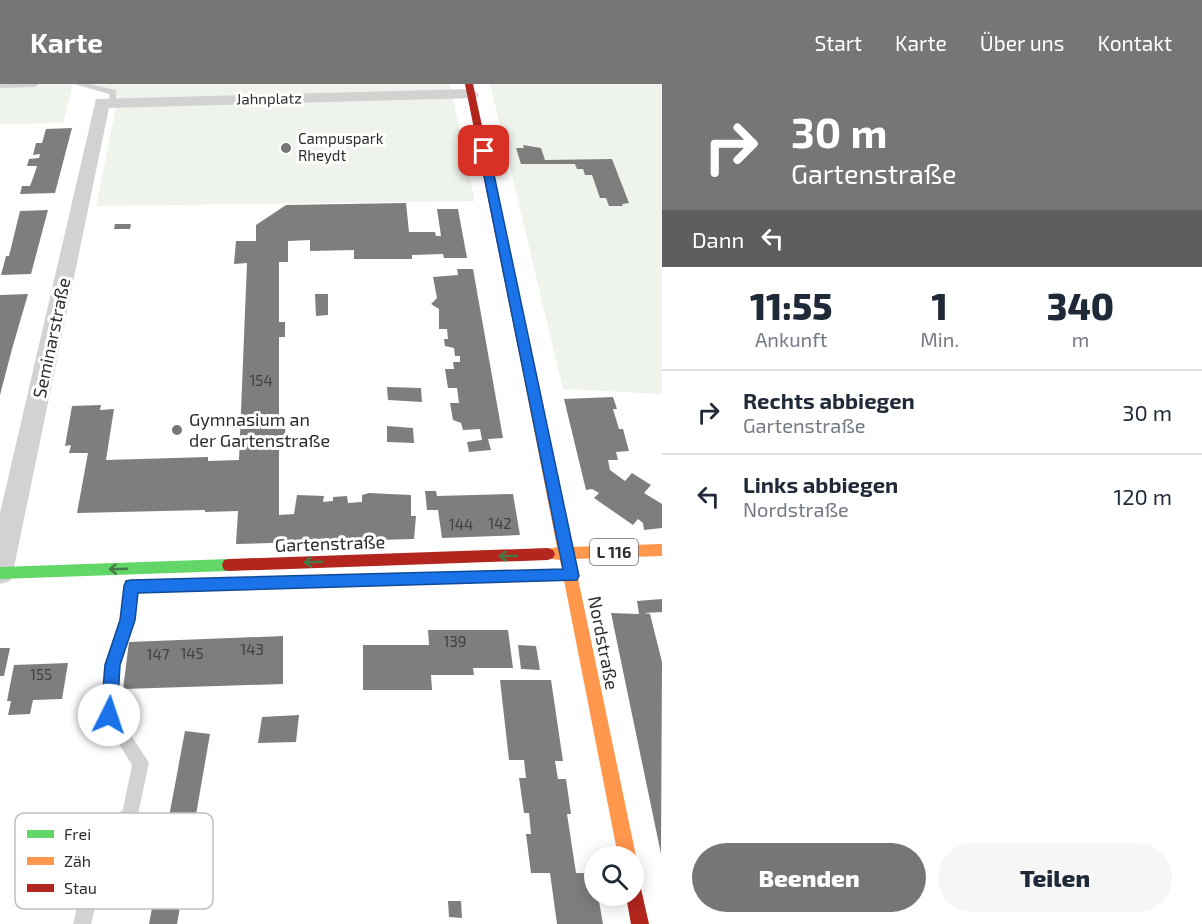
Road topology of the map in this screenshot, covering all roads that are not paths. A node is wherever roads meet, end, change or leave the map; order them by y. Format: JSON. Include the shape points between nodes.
{"nodes":[{"id":1,"x":35,"y":84,"type":"edge"},
{"id":2,"x":78,"y":84,"type":"edge"},
{"id":3,"x":0,"y":85,"type":"edge"},
{"id":4,"x":470,"y":89,"type":"edge"},
{"id":5,"x":107,"y":103,"type":"junction"},
{"id":6,"x":662,"y":550,"type":"edge"},
{"id":7,"x":566,"y":554,"type":"junction"},
{"id":8,"x":0,"y":572,"type":"edge"},
{"id":9,"x":131,"y":586,"type":"dead end"},
{"id":10,"x":131,"y":813,"type":"edge"},
{"id":11,"x":625,"y":846,"type":"edge"},
{"id":12,"x":637,"y":906,"type":"edge"},
{"id":13,"x":86,"y":909,"type":"edge"},
{"id":14,"x":82,"y":924,"type":"edge"},
{"id":15,"x":640,"y":924,"type":"edge"}],
"edges":[{"from":1,"to":3,"type":"lane"},
{"from":2,"to":5,"type":"lane","via":[[113,92]]},
{"from":4,"to":5,"type":"street","name":"Jahnplatz"},
{"from":4,"to":7,"type":"main road","name":"Nordstraße"},
{"from":5,"to":8,"type":"street","name":"Seminarstraße"},
{"from":6,"to":7,"type":"main road","name":"Gartenstraße","number":"L 116"},
{"from":7,"to":8,"type":"main road","name":"Gartenstraße","number":"L 116","one_way":true},
{"from":7,"to":11,"type":"main road","name":"Nordstraße"},
{"from":9,"to":10,"type":"lane","via":[[127,620],[112,665],[109,715],[141,763]]},
{"from":12,"to":15,"type":"main road"},
{"from":13,"to":14,"type":"lane"}]}
